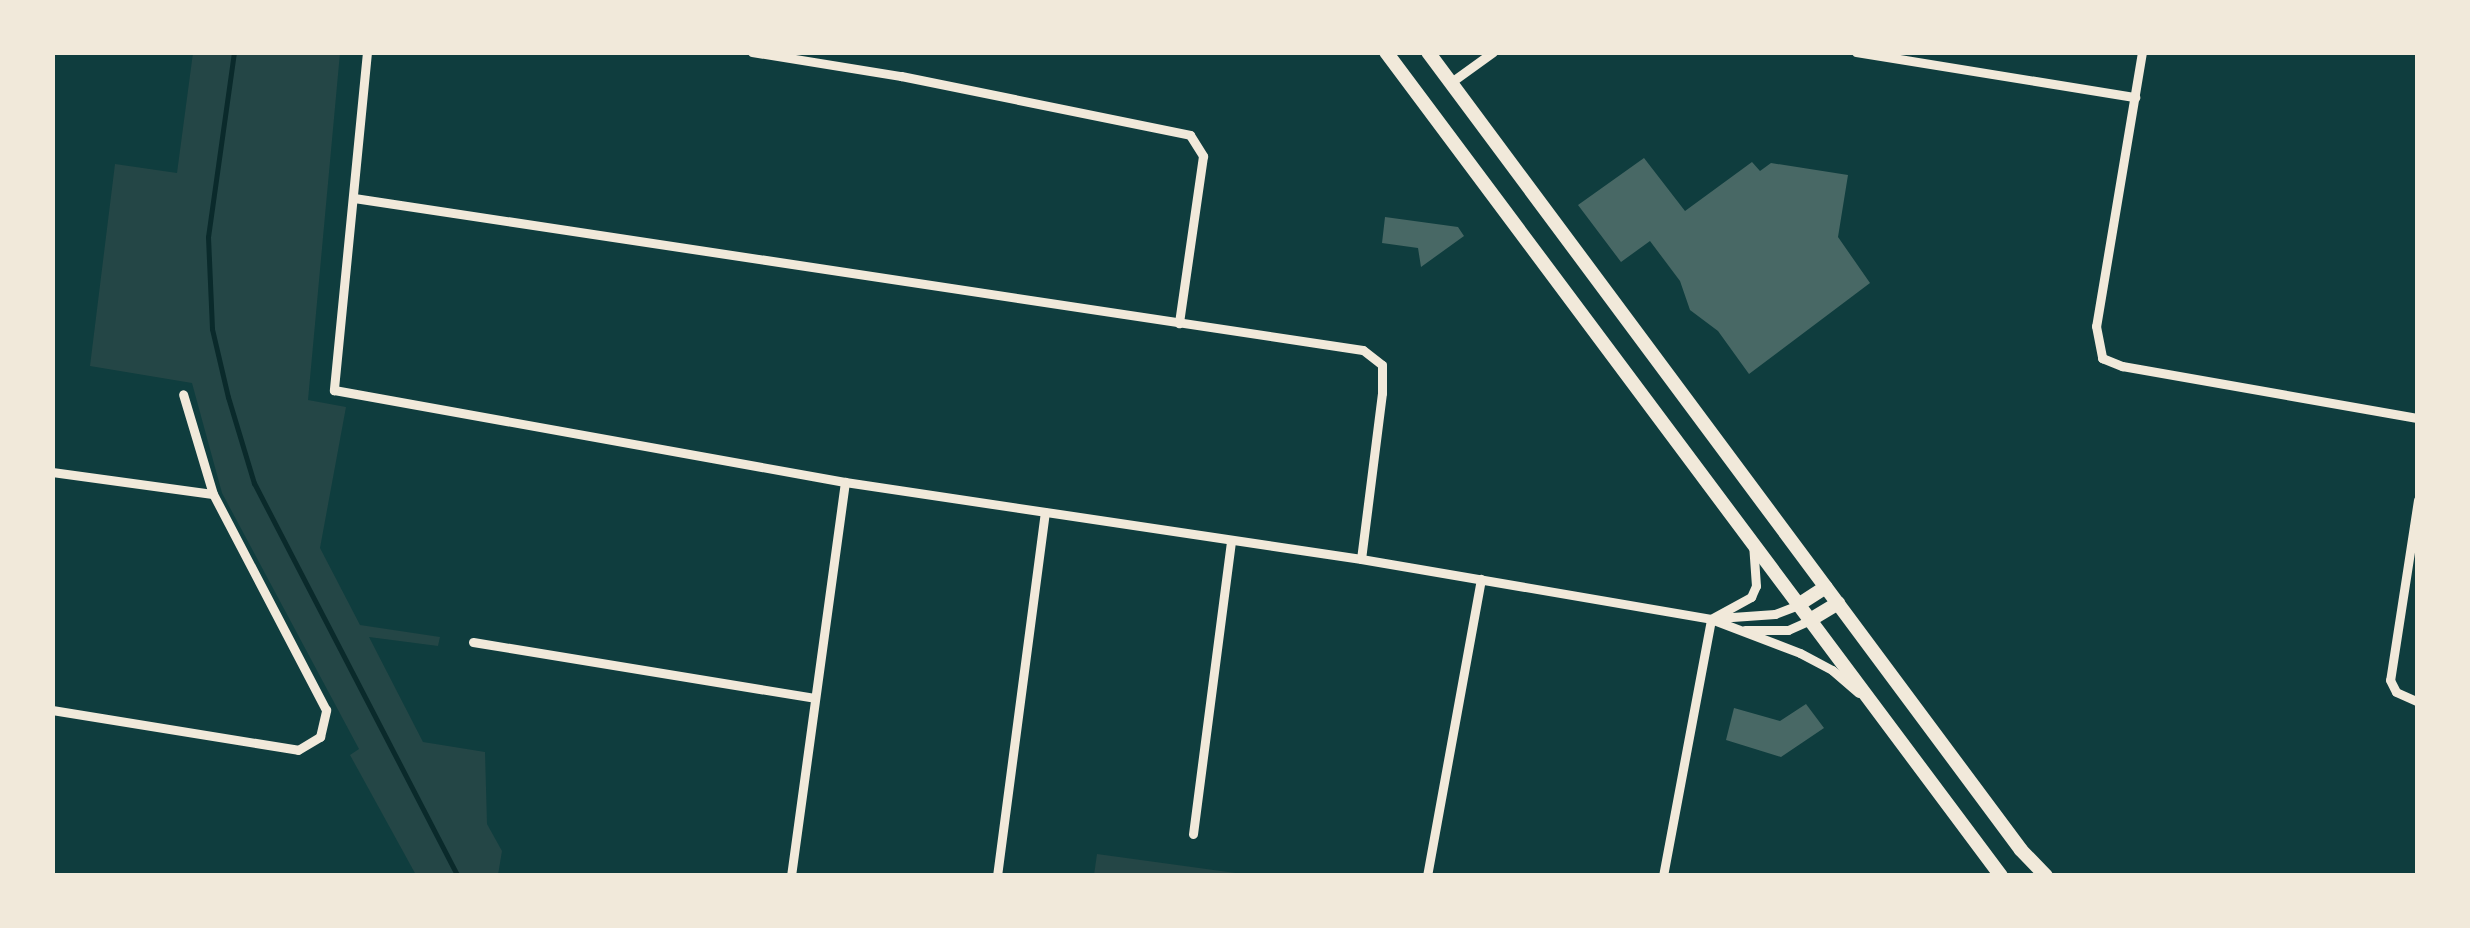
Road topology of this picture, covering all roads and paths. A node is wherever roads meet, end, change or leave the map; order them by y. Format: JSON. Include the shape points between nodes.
{"nodes":[{"id":1,"x":367,"y":52,"type":"edge"},
{"id":2,"x":752,"y":52,"type":"edge"},
{"id":3,"x":1386,"y":52,"type":"edge"},
{"id":4,"x":1428,"y":52,"type":"edge"},
{"id":5,"x":1493,"y":52,"type":"edge"},
{"id":6,"x":1856,"y":52,"type":"edge"},
{"id":7,"x":2142,"y":52,"type":"edge"},
{"id":8,"x":1450,"y":82,"type":"junction"},
{"id":9,"x":2135,"y":97,"type":"junction"},
{"id":10,"x":354,"y":198,"type":"junction"},
{"id":11,"x":1179,"y":322,"type":"junction"},
{"id":12,"x":183,"y":394,"type":"dead end"},
{"id":13,"x":2418,"y":418,"type":"edge"},
{"id":14,"x":52,"y":472,"type":"edge"},
{"id":15,"x":845,"y":482,"type":"junction"},
{"id":16,"x":213,"y":494,"type":"junction"},
{"id":17,"x":2418,"y":500,"type":"edge"},
{"id":18,"x":1045,"y":512,"type":"junction"},
{"id":19,"x":1231,"y":540,"type":"junction"},
{"id":20,"x":1752,"y":545,"type":"junction"},
{"id":21,"x":1361,"y":559,"type":"junction"},
{"id":22,"x":1482,"y":579,"type":"junction"},
{"id":23,"x":1826,"y":587,"type":"junction"},
{"id":24,"x":1838,"y":603,"type":"junction"},
{"id":25,"x":1798,"y":605,"type":"junction"},
{"id":26,"x":1711,"y":619,"type":"junction"},
{"id":27,"x":1810,"y":620,"type":"junction"},
{"id":28,"x":1742,"y":630,"type":"junction"},
{"id":29,"x":473,"y":642,"type":"dead end"},
{"id":30,"x":814,"y":698,"type":"junction"},
{"id":31,"x":2418,"y":702,"type":"edge"},
{"id":32,"x":1870,"y":704,"type":"junction"},
{"id":33,"x":52,"y":710,"type":"edge"},
{"id":34,"x":1193,"y":834,"type":"dead end"},
{"id":35,"x":791,"y":876,"type":"edge"},
{"id":36,"x":997,"y":876,"type":"edge"},
{"id":37,"x":1427,"y":876,"type":"edge"},
{"id":38,"x":1664,"y":876,"type":"edge"},
{"id":39,"x":2001,"y":876,"type":"edge"},
{"id":40,"x":2046,"y":876,"type":"edge"}],
"edges":[{"from":1,"to":10,"type":"street"},
{"from":2,"to":11,"type":"street","via":[[1190,135],[1203,156]]},
{"from":3,"to":20,"type":"main road"},
{"from":4,"to":8,"type":"main road"},
{"from":5,"to":8,"type":"street"},
{"from":6,"to":9,"type":"street"},
{"from":7,"to":9,"type":"street"},
{"from":8,"to":23,"type":"main road"},
{"from":9,"to":13,"type":"street","via":[[2096,326],[2102,358]]},
{"from":10,"to":11,"type":"street"},
{"from":10,"to":15,"type":"street","via":[[334,390]]},
{"from":11,"to":21,"type":"street","via":[[1363,350],[1382,365]]},
{"from":12,"to":16,"type":"street"},
{"from":14,"to":16,"type":"street"},
{"from":15,"to":18,"type":"street"},
{"from":15,"to":30,"type":"street"},
{"from":16,"to":33,"type":"street","via":[[326,710],[320,737],[298,750]]},
{"from":17,"to":31,"type":"street","via":[[2390,680],[2396,692]]},
{"from":18,"to":19,"type":"street"},
{"from":18,"to":36,"type":"street"},
{"from":19,"to":21,"type":"street"},
{"from":19,"to":34,"type":"street"},
{"from":20,"to":25,"type":"main road"},
{"from":20,"to":26,"type":"street","via":[[1751,597]]},
{"from":21,"to":22,"type":"street"},
{"from":22,"to":26,"type":"street"},
{"from":22,"to":37,"type":"street"},
{"from":23,"to":24,"type":"main road"},
{"from":23,"to":25,"type":"main road"},
{"from":24,"to":27,"type":"main road"},
{"from":24,"to":40,"type":"main road"},
{"from":25,"to":26,"type":"street","via":[[1775,614]]},
{"from":25,"to":27,"type":"main road"},
{"from":26,"to":28,"type":"street"},
{"from":26,"to":38,"type":"street"},
{"from":27,"to":28,"type":"street","via":[[1788,630]]},
{"from":27,"to":32,"type":"main road"},
{"from":28,"to":32,"type":"street","via":[[1832,670]]},
{"from":29,"to":30,"type":"street"},
{"from":30,"to":35,"type":"street"},
{"from":32,"to":39,"type":"main road"}]}
